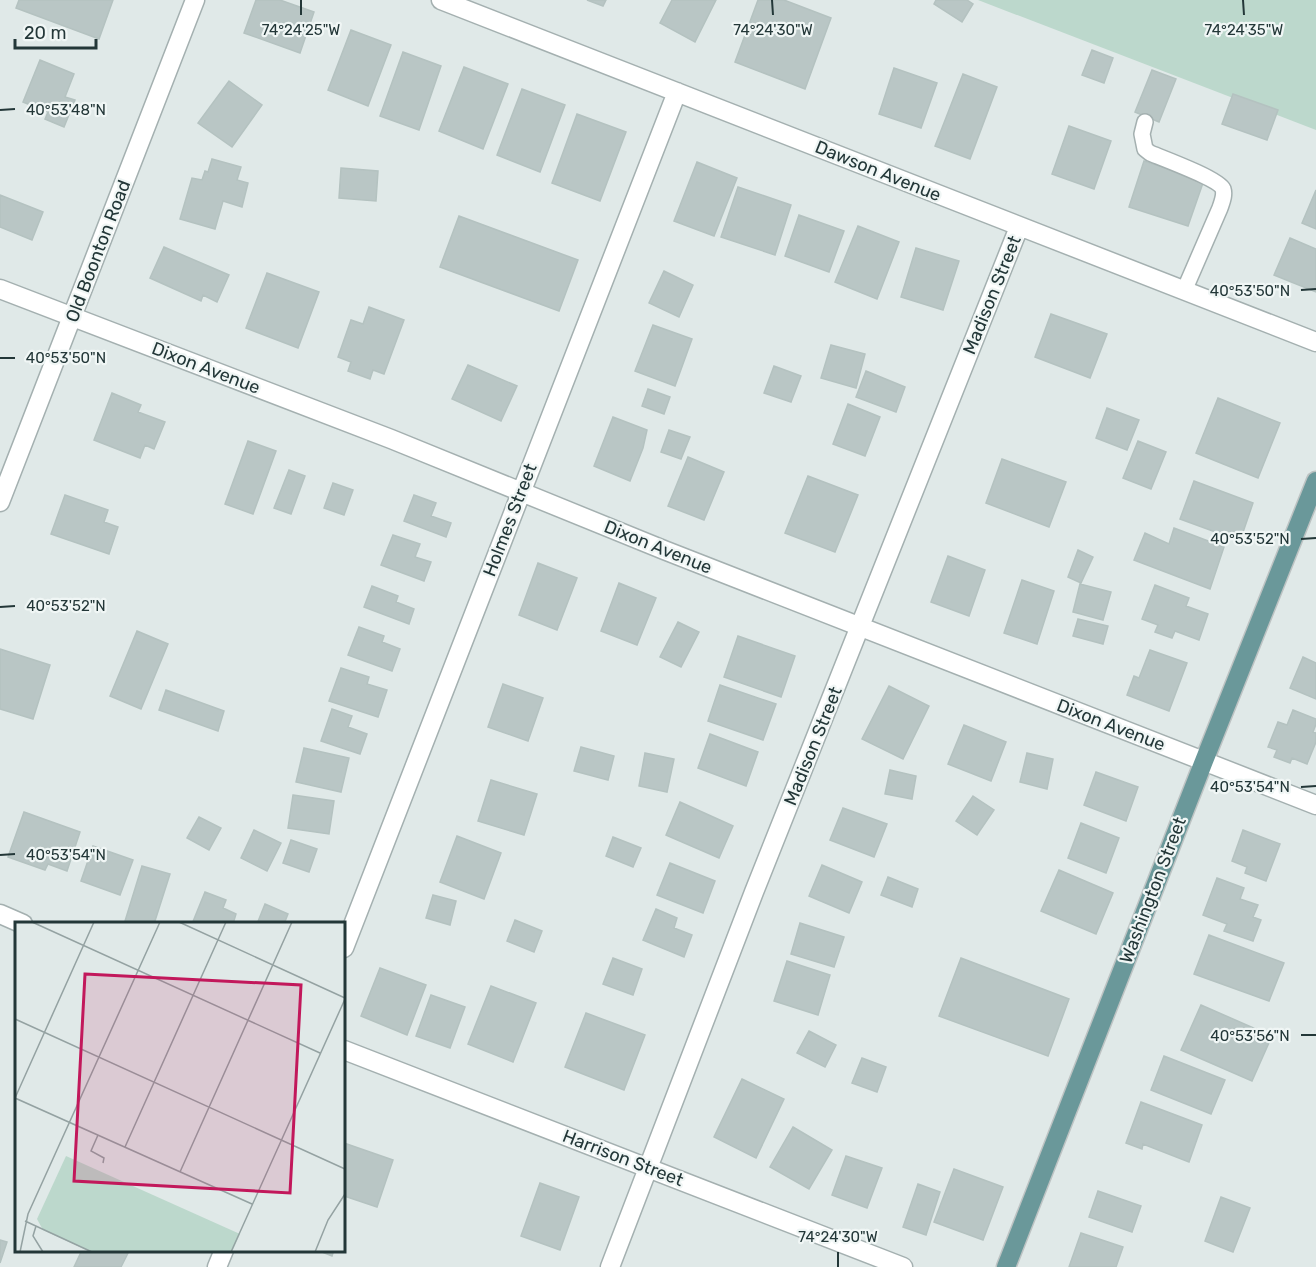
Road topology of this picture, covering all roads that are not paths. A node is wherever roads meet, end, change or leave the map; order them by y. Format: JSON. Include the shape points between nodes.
{"nodes":[{"id":1,"x":195,"y":0,"type":"edge"},
{"id":2,"x":441,"y":0,"type":"edge"},
{"id":3,"x":677,"y":92,"type":"junction"},
{"id":4,"x":1145,"y":122,"type":"dead end"},
{"id":5,"x":1019,"y":227,"type":"junction"},
{"id":6,"x":0,"y":290,"type":"edge"},
{"id":7,"x":1184,"y":291,"type":"junction"},
{"id":8,"x":72,"y":317,"type":"junction"},
{"id":9,"x":1316,"y":342,"type":"edge"},
{"id":10,"x":1316,"y":481,"type":"edge"},
{"id":11,"x":521,"y":492,"type":"junction"},
{"id":12,"x":0,"y":502,"type":"edge"},
{"id":13,"x":860,"y":627,"type":"junction"},
{"id":14,"x":1204,"y":761,"type":"junction"},
{"id":15,"x":1316,"y":805,"type":"edge"},
{"id":16,"x":0,"y":914,"type":"edge"},
{"id":17,"x":18,"y":922,"type":"edge"},
{"id":18,"x":345,"y":945,"type":"edge"},
{"id":19,"x":345,"y":1050,"type":"edge"},
{"id":20,"x":648,"y":1168,"type":"junction"},
{"id":21,"x":224,"y":1252,"type":"edge"},
{"id":22,"x":217,"y":1267,"type":"edge"},
{"id":23,"x":610,"y":1267,"type":"edge"},
{"id":24,"x":903,"y":1267,"type":"edge"},
{"id":25,"x":1006,"y":1267,"type":"edge"}],
"edges":[{"from":1,"to":8,"type":"street","name":"Old Boonton Road"},
{"from":2,"to":3,"type":"street","name":"Dawson Avenue"},
{"from":3,"to":5,"type":"street","name":"Dawson Avenue"},
{"from":3,"to":11,"type":"street","name":"Holmes Street"},
{"from":4,"to":7,"type":"lane","via":[[1145,149],[1204,176],[1223,190],[1220,208]]},
{"from":5,"to":7,"type":"street","name":"Dawson Avenue"},
{"from":5,"to":13,"type":"street","name":"Madison Street"},
{"from":6,"to":8,"type":"street","name":"Dixon Avenue"},
{"from":7,"to":9,"type":"street","name":"Dawson Avenue"},
{"from":8,"to":11,"type":"street","name":"Dixon Avenue"},
{"from":8,"to":12,"type":"street","name":"Old Boonton Road"},
{"from":10,"to":14,"type":"main road","name":"Washington Street"},
{"from":11,"to":13,"type":"street","name":"Dixon Avenue"},
{"from":11,"to":18,"type":"street","name":"Holmes Street"},
{"from":13,"to":14,"type":"street","name":"Dixon Avenue"},
{"from":13,"to":20,"type":"street","name":"Madison Street"},
{"from":14,"to":15,"type":"street","name":"Dixon Avenue"},
{"from":14,"to":25,"type":"main road","name":"Washington Street"},
{"from":16,"to":17,"type":"street"},
{"from":19,"to":20,"type":"street","name":"Harrison Street"},
{"from":20,"to":23,"type":"street","name":"Madison Street"},
{"from":20,"to":24,"type":"street","name":"Harrison Street"},
{"from":21,"to":22,"type":"street"}]}
